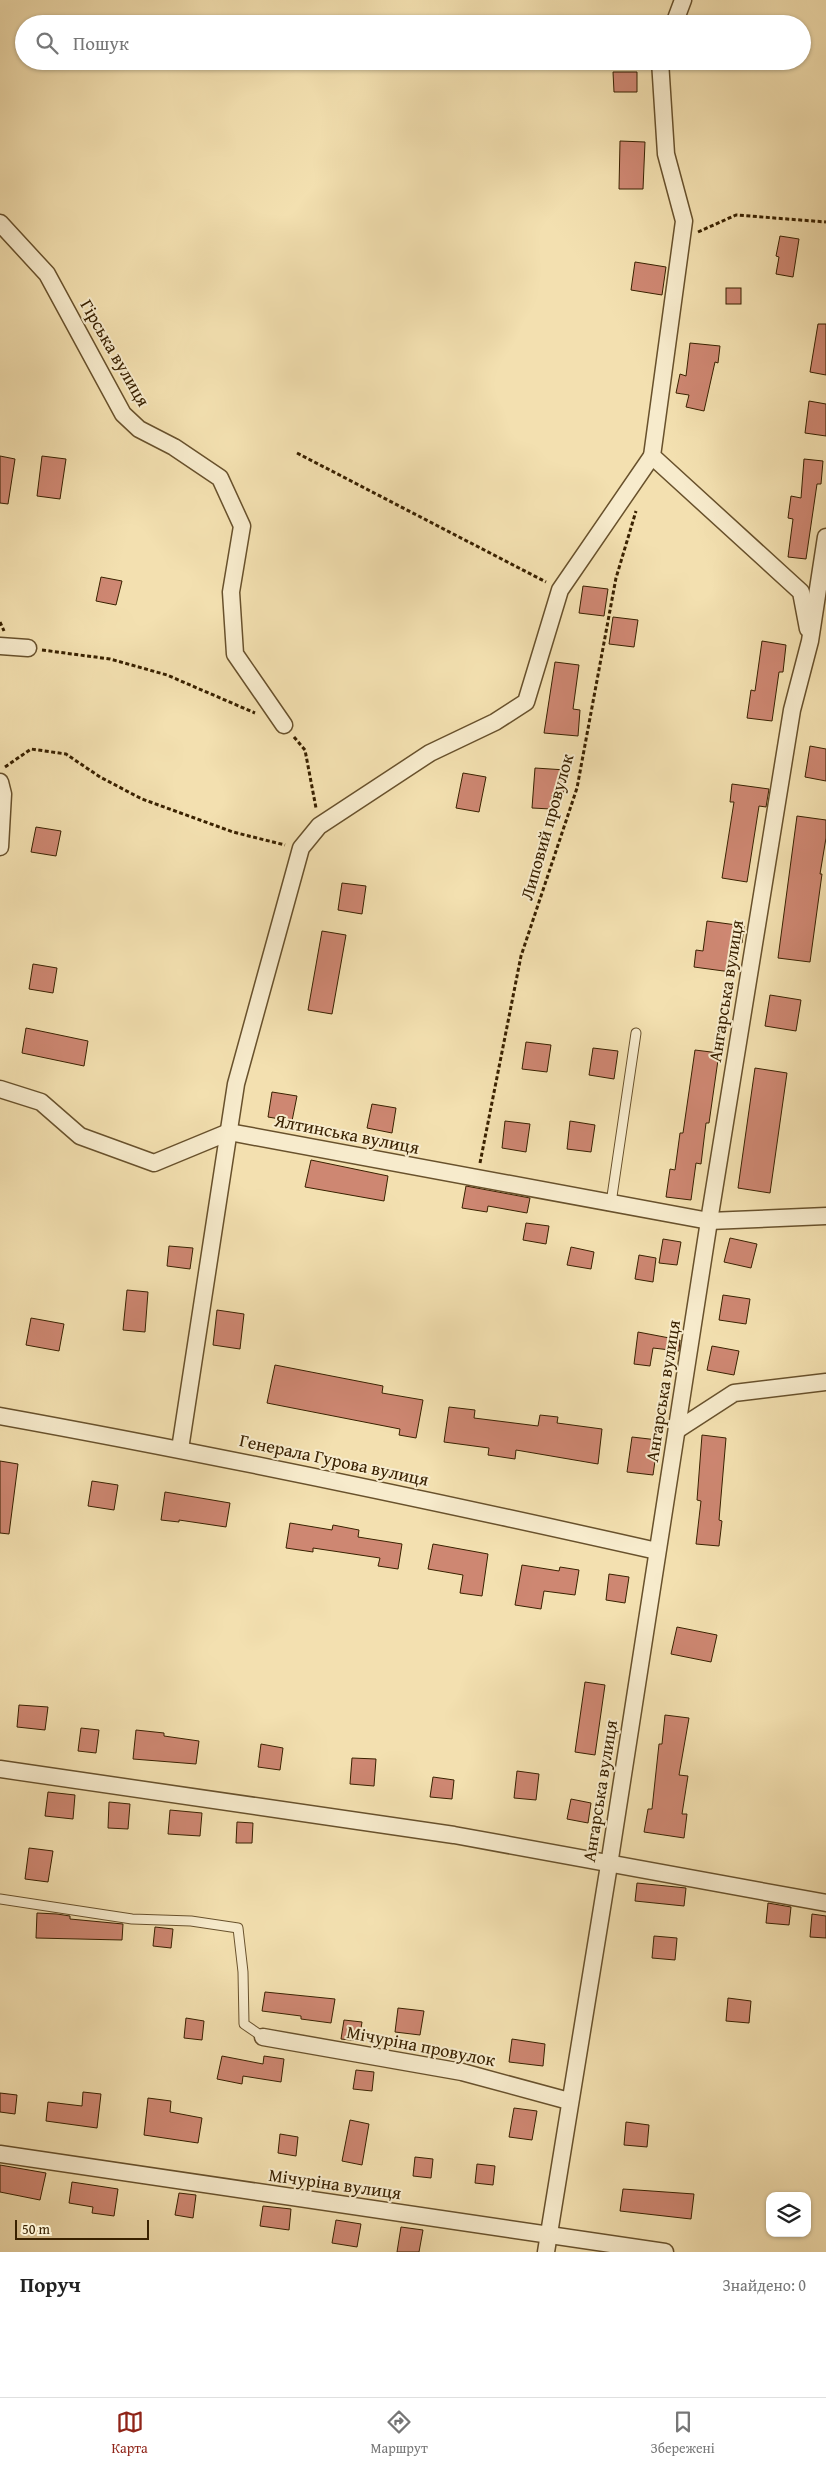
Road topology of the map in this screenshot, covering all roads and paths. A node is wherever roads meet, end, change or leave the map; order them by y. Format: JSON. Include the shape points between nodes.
{"nodes":[{"id":1,"x":683,"y":0,"type":"edge"},
{"id":2,"x":677,"y":15,"type":"edge"},
{"id":3,"x":661,"y":70,"type":"edge"},
{"id":4,"x":826,"y":222,"type":"edge"},
{"id":5,"x":0,"y":223,"type":"edge"},
{"id":6,"x":682,"y":240,"type":"junction"},
{"id":7,"x":297,"y":453,"type":"dead end"},
{"id":8,"x":652,"y":456,"type":"junction"},
{"id":9,"x":638,"y":503,"type":"dead end"},
{"id":10,"x":826,"y":537,"type":"edge"},
{"id":11,"x":560,"y":590,"type":"junction"},
{"id":12,"x":0,"y":622,"type":"edge"},
{"id":13,"x":810,"y":641,"type":"junction"},
{"id":14,"x":0,"y":646,"type":"edge"},
{"id":15,"x":28,"y":648,"type":"junction"},
{"id":16,"x":257,"y":714,"type":"dead end"},
{"id":17,"x":284,"y":725,"type":"joint"},
{"id":18,"x":0,"y":770,"type":"edge"},
{"id":19,"x":1,"y":790,"type":"edge"},
{"id":20,"x":319,"y":826,"type":"junction"},
{"id":21,"x":0,"y":847,"type":"edge"},
{"id":22,"x":301,"y":848,"type":"junction"},
{"id":23,"x":636,"y":1033,"type":"dead end"},
{"id":24,"x":0,"y":1089,"type":"edge"},
{"id":25,"x":229,"y":1132,"type":"junction"},
{"id":26,"x":477,"y":1178,"type":"junction"},
{"id":27,"x":611,"y":1203,"type":"junction"},
{"id":28,"x":826,"y":1216,"type":"edge"},
{"id":29,"x":709,"y":1221,"type":"junction"},
{"id":30,"x":826,"y":1382,"type":"edge"},
{"id":31,"x":0,"y":1416,"type":"edge"},
{"id":32,"x":677,"y":1430,"type":"junction"},
{"id":33,"x":180,"y":1449,"type":"junction"},
{"id":34,"x":658,"y":1552,"type":"junction"},
{"id":35,"x":0,"y":1769,"type":"edge"},
{"id":36,"x":609,"y":1865,"type":"junction"},
{"id":37,"x":0,"y":1899,"type":"edge"},
{"id":38,"x":826,"y":1903,"type":"edge"},
{"id":39,"x":263,"y":2037,"type":"joint"},
{"id":40,"x":569,"y":2101,"type":"junction"},
{"id":41,"x":0,"y":2154,"type":"edge"},
{"id":42,"x":549,"y":2235,"type":"junction"},
{"id":43,"x":546,"y":2252,"type":"edge"},
{"id":44,"x":665,"y":2252,"type":"edge"}],
"edges":[{"from":1,"to":2,"type":"street"},
{"from":3,"to":6,"type":"street","via":[[666,154],[684,221]]},
{"from":4,"to":6,"type":"path","via":[[736,215]]},
{"from":5,"to":17,"type":"street","name":"Гірська вулиця","via":[[47,274],[123,414],[138,429],[174,447],[220,478],[242,526],[231,592],[235,654]]},
{"from":6,"to":8,"type":"street"},
{"from":7,"to":11,"type":"path"},
{"from":8,"to":11,"type":"street"},
{"from":8,"to":13,"type":"street","via":[[800,592]]},
{"from":9,"to":26,"type":"path","name":"Липовий провулок","via":[[616,578],[577,788],[522,956]]},
{"from":10,"to":13,"type":"street","name":"Ангарська вулиця"},
{"from":11,"to":20,"type":"street","via":[[526,702],[496,722],[430,753]]},
{"from":12,"to":15,"type":"path","via":[[4,631]]},
{"from":13,"to":29,"type":"street","name":"Ангарська вулиця","via":[[792,710]]},
{"from":14,"to":15,"type":"street"},
{"from":15,"to":16,"type":"path","via":[[110,659],[166,676]]},
{"from":17,"to":20,"type":"path","via":[[305,750]]},
{"from":18,"to":22,"type":"path","via":[[31,749],[66,754],[142,799],[233,832]]},
{"from":19,"to":21,"type":"street"},
{"from":20,"to":22,"type":"street"},
{"from":22,"to":25,"type":"street","via":[[236,1084]]},
{"from":23,"to":27,"type":"lane"},
{"from":24,"to":25,"type":"street","via":[[42,1102],[80,1136],[154,1163]]},
{"from":25,"to":26,"type":"street","name":"Ялтинська вулиця"},
{"from":25,"to":33,"type":"street"},
{"from":26,"to":27,"type":"street","name":"Ялтинська вулиця"},
{"from":27,"to":29,"type":"street","name":"Ялтинська вулиця"},
{"from":28,"to":29,"type":"street","name":"Ялтинська вулиця"},
{"from":29,"to":32,"type":"street","name":"Ангарська вулиця"},
{"from":30,"to":32,"type":"street","via":[[734,1393]]},
{"from":31,"to":33,"type":"street","name":"Генерала Гурова вулиця"},
{"from":32,"to":34,"type":"street","name":"Ангарська вулиця"},
{"from":33,"to":34,"type":"street","name":"Генерала Гурова вулиця","via":[[413,1496]]},
{"from":34,"to":36,"type":"street","name":"Ангарська вулиця"},
{"from":35,"to":36,"type":"street","via":[[454,1836]]},
{"from":36,"to":38,"type":"street"},
{"from":36,"to":40,"type":"street","name":"Ангарська вулиця"},
{"from":37,"to":39,"type":"lane","via":[[132,1919],[191,1921],[238,1928],[244,2024]]},
{"from":39,"to":40,"type":"street","name":"Мічуріна провулок","via":[[462,2072]]},
{"from":40,"to":42,"type":"street","name":"Ангарська вулиця"},
{"from":41,"to":42,"type":"street","name":"Мічуріна вулиця"},
{"from":42,"to":43,"type":"street","name":"Ангарська вулиця"},
{"from":42,"to":44,"type":"street","name":"Мічуріна вулиця"}]}
